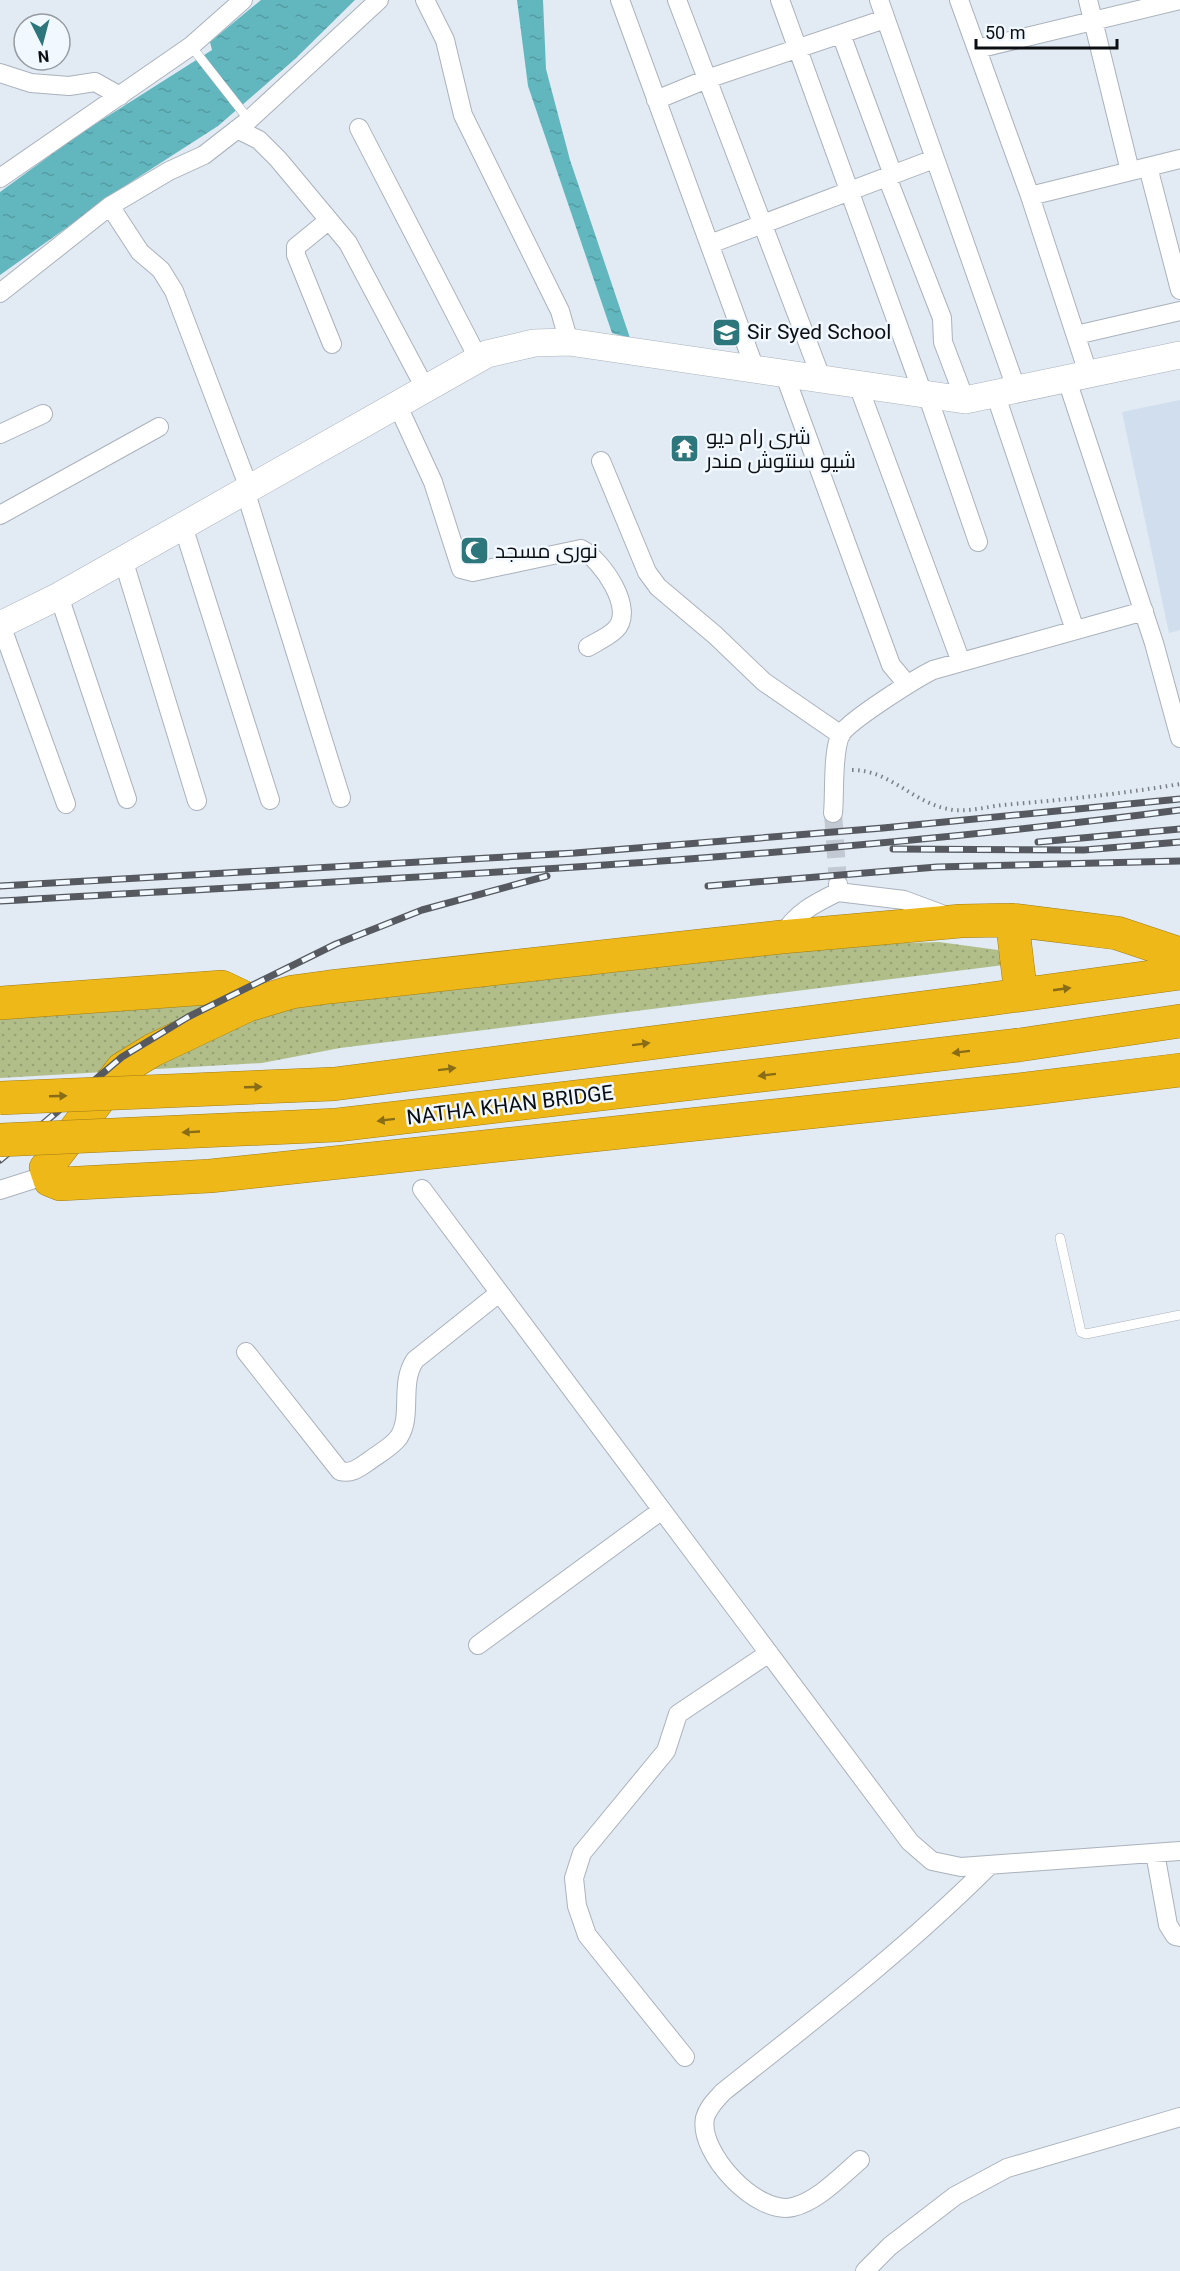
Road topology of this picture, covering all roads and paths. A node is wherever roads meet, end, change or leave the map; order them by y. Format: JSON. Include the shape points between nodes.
{"nodes":[{"id":1,"x":243,"y":0,"type":"edge"},
{"id":2,"x":379,"y":0,"type":"edge"},
{"id":3,"x":425,"y":0,"type":"edge"},
{"id":4,"x":620,"y":0,"type":"edge"},
{"id":5,"x":677,"y":0,"type":"edge"},
{"id":6,"x":780,"y":0,"type":"edge"},
{"id":7,"x":879,"y":0,"type":"edge"},
{"id":8,"x":959,"y":0,"type":"edge"},
{"id":9,"x":1089,"y":0,"type":"edge"},
{"id":10,"x":1180,"y":0,"type":"edge"},
{"id":11,"x":885,"y":19,"type":"junction"},
{"id":12,"x":1094,"y":21,"type":"junction"},
{"id":13,"x":841,"y":34,"type":"junction"},
{"id":14,"x":191,"y":46,"type":"junction"},
{"id":15,"x":798,"y":49,"type":"junction"},
{"id":16,"x":977,"y":49,"type":"junction"},
{"id":17,"x":0,"y":73,"type":"edge"},
{"id":18,"x":707,"y":79,"type":"junction"},
{"id":19,"x":120,"y":96,"type":"junction"},
{"id":20,"x":656,"y":100,"type":"junction"},
{"id":21,"x":243,"y":124,"type":"junction"},
{"id":22,"x":359,"y":128,"type":"dead end"},
{"id":23,"x":934,"y":159,"type":"junction"},
{"id":24,"x":1180,"y":159,"type":"edge"},
{"id":25,"x":1148,"y":167,"type":"junction"},
{"id":26,"x":1130,"y":171,"type":"junction"},
{"id":27,"x":890,"y":176,"type":"junction"},
{"id":28,"x":0,"y":178,"type":"edge"},
{"id":29,"x":849,"y":191,"type":"junction"},
{"id":30,"x":1030,"y":196,"type":"junction"},
{"id":31,"x":110,"y":206,"type":"junction"},
{"id":32,"x":329,"y":220,"type":"junction"},
{"id":33,"x":764,"y":223,"type":"junction"},
{"id":34,"x":710,"y":244,"type":"junction"},
{"id":35,"x":1180,"y":290,"type":"edge"},
{"id":36,"x":0,"y":292,"type":"edge"},
{"id":37,"x":1180,"y":311,"type":"edge"},
{"id":38,"x":1076,"y":335,"type":"junction"},
{"id":39,"x":569,"y":342,"type":"junction"},
{"id":40,"x":332,"y":344,"type":"dead end"},
{"id":41,"x":1180,"y":355,"type":"edge"},
{"id":42,"x":478,"y":358,"type":"junction"},
{"id":43,"x":755,"y":369,"type":"junction"},
{"id":44,"x":784,"y":374,"type":"junction"},
{"id":45,"x":1077,"y":375,"type":"junction"},
{"id":46,"x":822,"y":380,"type":"junction"},
{"id":47,"x":858,"y":385,"type":"junction"},
{"id":48,"x":425,"y":388,"type":"junction"},
{"id":49,"x":1006,"y":391,"type":"junction"},
{"id":50,"x":925,"y":394,"type":"junction"},
{"id":51,"x":965,"y":400,"type":"junction"},
{"id":52,"x":397,"y":404,"type":"junction"},
{"id":53,"x":43,"y":414,"type":"dead end"},
{"id":54,"x":159,"y":427,"type":"dead end"},
{"id":55,"x":0,"y":434,"type":"edge"},
{"id":56,"x":601,"y":461,"type":"dead end"},
{"id":57,"x":247,"y":489,"type":"junction"},
{"id":58,"x":0,"y":515,"type":"edge"},
{"id":59,"x":183,"y":525,"type":"junction"},
{"id":60,"x":978,"y":542,"type":"dead end"},
{"id":61,"x":123,"y":560,"type":"junction"},
{"id":62,"x":59,"y":596,"type":"junction"},
{"id":63,"x":1144,"y":611,"type":"junction"},
{"id":64,"x":1,"y":625,"type":"edge"},
{"id":65,"x":1075,"y":630,"type":"junction"},
{"id":66,"x":588,"y":647,"type":"dead end"},
{"id":67,"x":961,"y":662,"type":"junction"},
{"id":68,"x":907,"y":684,"type":"junction"},
{"id":69,"x":841,"y":735,"type":"junction"},
{"id":70,"x":1180,"y":738,"type":"edge"},
{"id":71,"x":836,"y":770,"type":"junction"},
{"id":72,"x":1180,"y":784,"type":"edge"},
{"id":73,"x":341,"y":798,"type":"dead end"},
{"id":74,"x":127,"y":799,"type":"dead end"},
{"id":75,"x":270,"y":800,"type":"dead end"},
{"id":76,"x":196,"y":801,"type":"dead end"},
{"id":77,"x":66,"y":804,"type":"dead end"},
{"id":78,"x":833,"y":813,"type":"tunnel mouth"},
{"id":79,"x":1012,"y":920,"type":"junction"},
{"id":80,"x":961,"y":921,"type":"junction"},
{"id":81,"x":781,"y":937,"type":"junction"},
{"id":82,"x":1180,"y":954,"type":"edge"},
{"id":83,"x":1180,"y":973,"type":"edge"},
{"id":84,"x":1021,"y":995,"type":"junction"},
{"id":85,"x":0,"y":1003,"type":"edge"},
{"id":86,"x":248,"y":1005,"type":"junction"},
{"id":87,"x":1180,"y":1022,"type":"edge"},
{"id":88,"x":1106,"y":1032,"type":"junction"},
{"id":89,"x":1180,"y":1070,"type":"edge"},
{"id":90,"x":1116,"y":1078,"type":"junction"},
{"id":91,"x":0,"y":1098,"type":"edge"},
{"id":92,"x":0,"y":1140,"type":"edge"},
{"id":93,"x":47,"y":1175,"type":"junction"},
{"id":94,"x":422,"y":1189,"type":"dead end"},
{"id":95,"x":0,"y":1190,"type":"edge"},
{"id":96,"x":1060,"y":1238,"type":"dead end"},
{"id":97,"x":499,"y":1293,"type":"junction"},
{"id":98,"x":1180,"y":1315,"type":"edge"},
{"id":99,"x":246,"y":1352,"type":"dead end"},
{"id":100,"x":662,"y":1510,"type":"junction"},
{"id":101,"x":478,"y":1645,"type":"dead end"},
{"id":102,"x":769,"y":1653,"type":"junction"},
{"id":103,"x":1180,"y":1851,"type":"edge"},
{"id":104,"x":1155,"y":1853,"type":"junction"},
{"id":105,"x":990,"y":1865,"type":"junction"},
{"id":106,"x":1180,"y":1938,"type":"edge"},
{"id":107,"x":685,"y":2057,"type":"dead end"},
{"id":108,"x":1180,"y":2117,"type":"edge"},
{"id":109,"x":860,"y":2160,"type":"dead end"},
{"id":110,"x":865,"y":2271,"type":"edge"}],
"edges":[{"from":1,"to":14,"type":"street"},
{"from":2,"to":21,"type":"street"},
{"from":3,"to":39,"type":"street","via":[[445,40],[463,115],[560,311]]},
{"from":4,"to":20,"type":"street"},
{"from":5,"to":18,"type":"street"},
{"from":6,"to":15,"type":"street"},
{"from":7,"to":11,"type":"street"},
{"from":8,"to":16,"type":"street"},
{"from":9,"to":12,"type":"street"},
{"from":10,"to":12,"type":"street"},
{"from":11,"to":13,"type":"street"},
{"from":11,"to":23,"type":"street"},
{"from":12,"to":16,"type":"street"},
{"from":12,"to":26,"type":"street"},
{"from":13,"to":15,"type":"street"},
{"from":13,"to":27,"type":"street"},
{"from":14,"to":19,"type":"street"},
{"from":14,"to":21,"type":"lane"},
{"from":15,"to":18,"type":"street"},
{"from":15,"to":29,"type":"street"},
{"from":16,"to":30,"type":"street"},
{"from":17,"to":19,"type":"street","via":[[31,83],[69,86],[95,82]]},
{"from":18,"to":20,"type":"street"},
{"from":18,"to":33,"type":"street"},
{"from":19,"to":28,"type":"street"},
{"from":20,"to":34,"type":"street"},
{"from":21,"to":31,"type":"street","via":[[204,155]]},
{"from":21,"to":32,"type":"street"},
{"from":22,"to":42,"type":"street"},
{"from":23,"to":27,"type":"street"},
{"from":23,"to":49,"type":"street"},
{"from":24,"to":25,"type":"street"},
{"from":25,"to":26,"type":"street"},
{"from":25,"to":35,"type":"street"},
{"from":26,"to":30,"type":"street"},
{"from":27,"to":29,"type":"street"},
{"from":27,"to":51,"type":"street","via":[[942,318],[943,342]]},
{"from":29,"to":33,"type":"street"},
{"from":29,"to":50,"type":"street"},
{"from":30,"to":38,"type":"street"},
{"from":31,"to":36,"type":"street"},
{"from":31,"to":57,"type":"street","via":[[140,252],[161,270],[174,291]]},
{"from":32,"to":40,"type":"street","via":[[296,247],[296,255]]},
{"from":32,"to":48,"type":"street","via":[[348,243]]},
{"from":33,"to":34,"type":"street"},
{"from":33,"to":46,"type":"street"},
{"from":34,"to":43,"type":"street"},
{"from":37,"to":38,"type":"street"},
{"from":38,"to":45,"type":"street"},
{"from":39,"to":42,"type":"street","via":[[534,343]]},
{"from":39,"to":43,"type":"street"},
{"from":41,"to":45,"type":"street"},
{"from":42,"to":48,"type":"street"},
{"from":43,"to":44,"type":"street"},
{"from":44,"to":46,"type":"street"},
{"from":44,"to":68,"type":"street","via":[[891,665]]},
{"from":45,"to":49,"type":"street"},
{"from":45,"to":63,"type":"street"},
{"from":46,"to":47,"type":"street"},
{"from":47,"to":50,"type":"street"},
{"from":47,"to":67,"type":"street"},
{"from":48,"to":52,"type":"street"},
{"from":49,"to":51,"type":"street"},
{"from":49,"to":65,"type":"street"},
{"from":50,"to":51,"type":"street"},
{"from":50,"to":60,"type":"street"},
{"from":52,"to":57,"type":"street"},
{"from":52,"to":66,"type":"street","via":[[433,482],[461,569],[472,572],[581,549],[597,562],[620,598],[623,616],[616,629]]},
{"from":53,"to":55,"type":"street"},
{"from":54,"to":58,"type":"street"},
{"from":56,"to":69,"type":"street","via":[[647,572],[658,587],[764,682]]},
{"from":57,"to":59,"type":"street"},
{"from":57,"to":73,"type":"street"},
{"from":59,"to":61,"type":"street"},
{"from":59,"to":75,"type":"street"},
{"from":61,"to":62,"type":"street"},
{"from":61,"to":76,"type":"street"},
{"from":62,"to":64,"type":"street"},
{"from":62,"to":74,"type":"street"},
{"from":63,"to":65,"type":"street"},
{"from":63,"to":70,"type":"street"},
{"from":64,"to":77,"type":"street"},
{"from":65,"to":67,"type":"street"},
{"from":67,"to":68,"type":"street","via":[[933,670]]},
{"from":68,"to":69,"type":"street","via":[[850,724]]},
{"from":69,"to":71,"type":"street"},
{"from":71,"to":72,"type":"path","via":[[862,770],[890,778],[923,801],[950,810],[1103,797]]},
{"from":71,"to":78,"type":"street"},
{"from":79,"to":80,"type":"highway"},
{"from":79,"to":82,"type":"highway","via":[[1117,933]]},
{"from":79,"to":84,"type":"highway"},
{"from":80,"to":81,"type":"highway"},
{"from":80,"to":81,"type":"street","via":[[904,900],[838,888],[793,919]]},
{"from":81,"to":86,"type":"highway","via":[[329,987],[292,992]]},
{"from":84,"to":83,"type":"highway","name":"NATHA KHAN BRIDGE","one_way":true},
{"from":91,"to":84,"type":"highway","name":"NATHA KHAN BRIDGE","one_way":true,"bridge":true,"via":[[334,1084]]},
{"from":85,"to":86,"type":"highway","via":[[222,987],[245,998]]},
{"from":86,"to":93,"type":"highway","via":[[122,1069],[46,1168]]},
{"from":87,"to":88,"type":"highway","name":"NATHA KHAN BRIDGE"},
{"from":88,"to":90,"type":"highway"},
{"from":88,"to":92,"type":"highway","name":"NATHA KHAN BRIDGE","one_way":true,"bridge":true,"via":[[337,1125]]},
{"from":89,"to":90,"type":"highway"},
{"from":90,"to":93,"type":"highway","via":[[210,1176],[60,1184]]},
{"from":93,"to":95,"type":"street"},
{"from":94,"to":97,"type":"street"},
{"from":96,"to":98,"type":"lane","via":[[1081,1332]]},
{"from":97,"to":99,"type":"street","via":[[414,1360],[408,1370],[403,1429],[397,1440],[347,1473],[340,1471]]},
{"from":97,"to":100,"type":"street"},
{"from":100,"to":101,"type":"street"},
{"from":100,"to":102,"type":"street"},
{"from":102,"to":105,"type":"street","via":[[910,1842],[932,1861],[962,1867]]},
{"from":102,"to":107,"type":"street","via":[[678,1714],[666,1750],[582,1853],[574,1878],[577,1906],[587,1935]]},
{"from":103,"to":104,"type":"street"},
{"from":104,"to":105,"type":"street"},
{"from":104,"to":106,"type":"street","via":[[1168,1925]]},
{"from":105,"to":109,"type":"street","via":[[930,1924],[723,2092],[705,2119],[713,2152],[740,2187],[768,2207],[792,2208],[818,2195]]},
{"from":108,"to":110,"type":"street","via":[[1007,2168],[955,2196],[890,2246]]}]}
